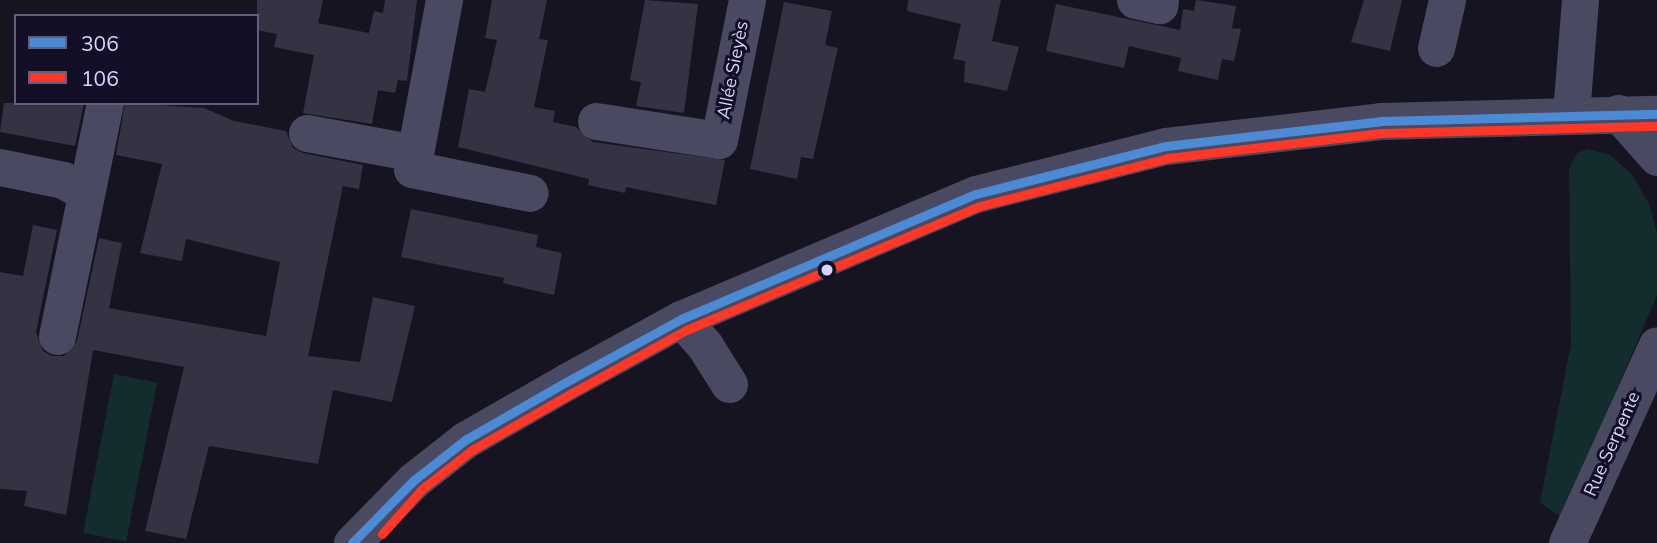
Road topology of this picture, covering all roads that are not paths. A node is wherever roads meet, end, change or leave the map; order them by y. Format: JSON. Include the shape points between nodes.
{"nodes":[{"id":1,"x":444,"y":0,"type":"edge"},
{"id":2,"x":747,"y":0,"type":"edge"},
{"id":3,"x":1135,"y":0,"type":"edge"},
{"id":4,"x":1160,"y":0,"type":"edge"},
{"id":5,"x":1447,"y":0,"type":"edge"},
{"id":6,"x":1580,"y":0,"type":"edge"},
{"id":7,"x":1436,"y":48,"type":"dead end"},
{"id":8,"x":105,"y":105,"type":"edge"},
{"id":9,"x":1618,"y":113,"type":"junction"},
{"id":10,"x":1571,"y":114,"type":"junction"},
{"id":11,"x":1657,"y":114,"type":"edge"},
{"id":12,"x":596,"y":121,"type":"dead end"},
{"id":13,"x":307,"y":133,"type":"dead end"},
{"id":14,"x":415,"y":153,"type":"junction"},
{"id":15,"x":1657,"y":157,"type":"edge"},
{"id":16,"x":0,"y":167,"type":"edge"},
{"id":17,"x":86,"y":193,"type":"junction"},
{"id":18,"x":530,"y":193,"type":"dead end"},
{"id":19,"x":681,"y":319,"type":"junction"},
{"id":20,"x":57,"y":336,"type":"dead end"},
{"id":21,"x":1657,"y":345,"type":"edge"},
{"id":22,"x":729,"y":384,"type":"dead end"},
{"id":23,"x":370,"y":537,"type":"edge"},
{"id":24,"x":1567,"y":543,"type":"edge"}],
"edges":[{"from":1,"to":14,"type":"street"},
{"from":2,"to":12,"type":"street","name":"Allée Sieyès","via":[[719,141]]},
{"from":3,"to":4,"type":"street","via":[[1159,5]]},
{"from":5,"to":7,"type":"street"},
{"from":6,"to":10,"type":"street"},
{"from":8,"to":17,"type":"street"},
{"from":9,"to":10,"type":"street"},
{"from":9,"to":11,"type":"street"},
{"from":9,"to":15,"type":"street"},
{"from":10,"to":19,"type":"street","via":[[1381,121],[1166,146],[976,194]]},
{"from":13,"to":14,"type":"street"},
{"from":14,"to":18,"type":"street","via":[[412,169]]},
{"from":16,"to":17,"type":"street","via":[[63,180]]},
{"from":17,"to":20,"type":"street"},
{"from":19,"to":22,"type":"street"},
{"from":19,"to":23,"type":"street","via":[[465,440],[414,480]]},
{"from":21,"to":24,"type":"street","name":"Rue Serpente"}]}
